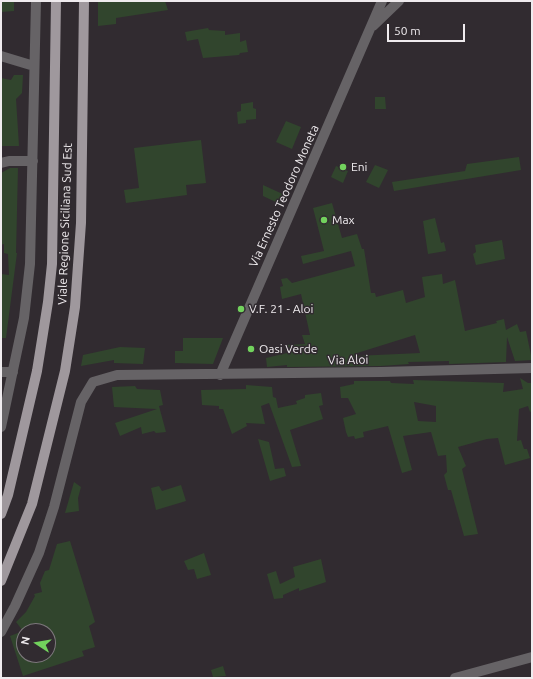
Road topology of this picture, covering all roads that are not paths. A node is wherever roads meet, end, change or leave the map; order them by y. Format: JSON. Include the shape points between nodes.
{"nodes":[{"id":1,"x":36,"y":1,"type":"edge"},
{"id":2,"x":56,"y":1,"type":"edge"},
{"id":3,"x":84,"y":1,"type":"edge"},
{"id":4,"x":382,"y":1,"type":"edge"},
{"id":5,"x":399,"y":1,"type":"edge"},
{"id":6,"x":371,"y":28,"type":"junction"},
{"id":7,"x":1,"y":56,"type":"edge"},
{"id":8,"x":34,"y":66,"type":"junction"},
{"id":9,"x":33,"y":161,"type":"junction"},
{"id":10,"x":1,"y":163,"type":"edge"},
{"id":11,"x":532,"y":368,"type":"edge"},
{"id":12,"x":1,"y":372,"type":"edge"},
{"id":13,"x":13,"y":372,"type":"junction"},
{"id":14,"x":220,"y":375,"type":"junction"},
{"id":15,"x":1,"y":427,"type":"edge"},
{"id":16,"x":1,"y":514,"type":"edge"},
{"id":17,"x":1,"y":581,"type":"edge"},
{"id":18,"x":1,"y":632,"type":"edge"},
{"id":19,"x":532,"y":657,"type":"edge"},
{"id":20,"x":455,"y":678,"type":"edge"}],
"edges":[{"from":1,"to":8,"type":"street"},
{"from":2,"to":16,"type":"main road","name":"Viale Regione Siciliana Sud Est","via":[[52,264],[49,294],[37,371]]},
{"from":3,"to":17,"type":"main road","name":"Viale Regione Siciliana Sud Est","via":[[81,223],[75,307],[65,371],[32,504]]},
{"from":4,"to":6,"type":"street","name":"Via Ernesto Teodoro Moneta"},
{"from":5,"to":6,"type":"street","name":"Via Ernesto Teodoro Moneta"},
{"from":6,"to":14,"type":"street","name":"Via Ernesto Teodoro Moneta"},
{"from":7,"to":8,"type":"street"},
{"from":8,"to":9,"type":"street"},
{"from":9,"to":10,"type":"street"},
{"from":9,"to":13,"type":"street","via":[[30,264],[24,318]]},
{"from":11,"to":14,"type":"street","name":"Via Aloi"},
{"from":12,"to":13,"type":"street"},
{"from":13,"to":15,"type":"street"},
{"from":14,"to":18,"type":"street","name":"Via Aloi","via":[[117,375],[94,382],[81,402],[54,507],[39,553]]},
{"from":19,"to":20,"type":"street"}]}
